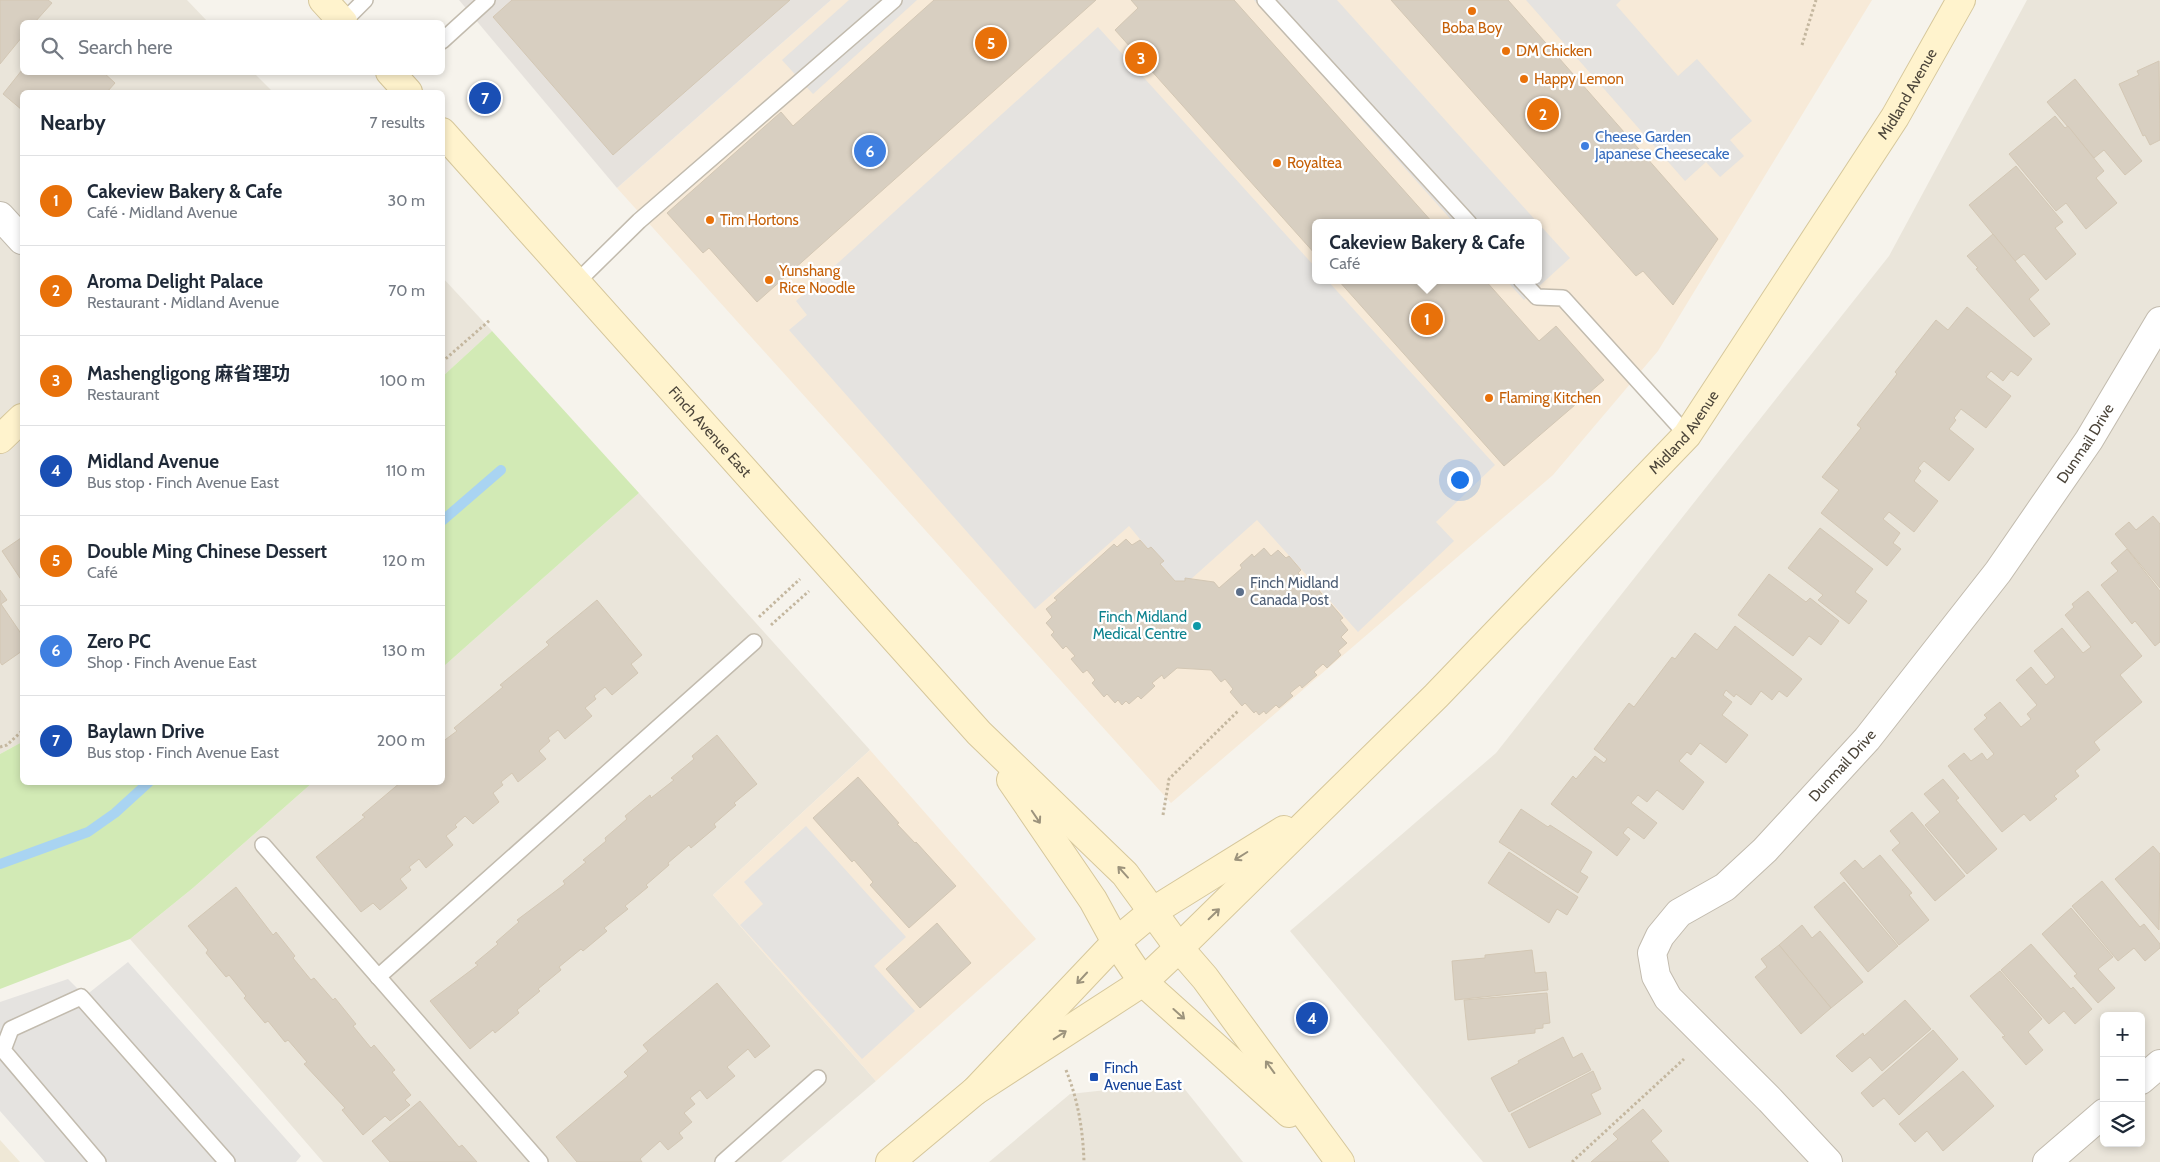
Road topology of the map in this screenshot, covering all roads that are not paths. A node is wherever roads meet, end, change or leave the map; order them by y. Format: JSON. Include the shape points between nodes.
{"nodes":[{"id":1,"x":323,"y":0,"type":"edge"},
{"id":2,"x":365,"y":0,"type":"edge"},
{"id":3,"x":487,"y":0,"type":"edge"},
{"id":4,"x":894,"y":0,"type":"edge"},
{"id":5,"x":1265,"y":0,"type":"edge"},
{"id":6,"x":1961,"y":0,"type":"edge"},
{"id":7,"x":341,"y":20,"type":"edge"},
{"id":8,"x":345,"y":20,"type":"edge"},
{"id":9,"x":445,"y":38,"type":"edge"},
{"id":10,"x":445,"y":135,"type":"edge"},
{"id":11,"x":0,"y":216,"type":"edge"},
{"id":12,"x":1465,"y":219,"type":"edge"},
{"id":13,"x":20,"y":238,"type":"edge"},
{"id":14,"x":578,"y":281,"type":"junction"},
{"id":15,"x":1525,"y":284,"type":"edge"},
{"id":16,"x":2160,"y":321,"type":"edge"},
{"id":17,"x":20,"y":420,"type":"edge"},
{"id":18,"x":1687,"y":435,"type":"junction"},
{"id":19,"x":0,"y":439,"type":"edge"},
{"id":20,"x":754,"y":642,"type":"road end"},
{"id":21,"x":979,"y":733,"type":"junction"},
{"id":22,"x":1327,"y":803,"type":"junction"},
{"id":23,"x":263,"y":845,"type":"dead end"},
{"id":24,"x":1152,"y":912,"type":"junction"},
{"id":25,"x":1116,"y":942,"type":"junction"},
{"id":26,"x":1179,"y":948,"type":"junction"},
{"id":27,"x":378,"y":977,"type":"junction"},
{"id":28,"x":1143,"y":982,"type":"junction"},
{"id":29,"x":2160,"y":1064,"type":"edge"},
{"id":30,"x":2145,"y":1077,"type":"edge"},
{"id":31,"x":818,"y":1078,"type":"dead end"},
{"id":32,"x":975,"y":1091,"type":"junction"},
{"id":33,"x":2100,"y":1116,"type":"edge"},
{"id":34,"x":1334,"y":1156,"type":"edge"},
{"id":35,"x":98,"y":1162,"type":"edge"},
{"id":36,"x":227,"y":1162,"type":"edge"},
{"id":37,"x":540,"y":1162,"type":"edge"},
{"id":38,"x":723,"y":1162,"type":"edge"},
{"id":39,"x":890,"y":1162,"type":"edge"},
{"id":40,"x":1828,"y":1162,"type":"edge"},
{"id":41,"x":2047,"y":1162,"type":"edge"}],
"edges":[{"from":1,"to":7,"type":"main road"},
{"from":2,"to":8,"type":"lane"},
{"from":3,"to":9,"type":"lane"},
{"from":4,"to":14,"type":"lane","via":[[639,221]]},
{"from":5,"to":12,"type":"lane"},
{"from":6,"to":18,"type":"main road","name":"Midland Avenue","via":[[1895,117]]},
{"from":10,"to":14,"type":"main road","name":"Finch Avenue East"},
{"from":11,"to":13,"type":"street"},
{"from":14,"to":21,"type":"main road","name":"Finch Avenue East"},
{"from":15,"to":18,"type":"lane","via":[[1537,298],[1563,298]]},
{"from":16,"to":40,"type":"street","name":"Dunmail Drive","via":[[2089,440],[1998,572],[1866,740],[1766,850],[1725,887],[1679,914],[1660,936],[1652,953],[1656,976],[1668,998]]},
{"from":17,"to":19,"type":"main road"},
{"from":18,"to":22,"type":"main road","name":"Midland Avenue","via":[[1436,696]]},
{"from":20,"to":27,"type":"lane"},
{"from":24,"to":21,"type":"main road","name":"Finch Avenue East","one_way":true,"via":[[1125,874]]},
{"from":21,"to":25,"type":"main road","name":"Finch Avenue East","one_way":true,"via":[[1093,900]]},
{"from":22,"to":24,"type":"main road","name":"Midland Avenue","one_way":true},
{"from":26,"to":22,"type":"main road","name":"Midland Avenue","one_way":true},
{"from":23,"to":27,"type":"lane"},
{"from":24,"to":25,"type":"main road","name":"Midland Avenue"},
{"from":24,"to":26,"type":"main road","name":"Finch Avenue East"},
{"from":25,"to":28,"type":"main road","name":"Finch Avenue East"},
{"from":25,"to":32,"type":"main road","name":"Midland Avenue","one_way":true},
{"from":26,"to":28,"type":"main road","name":"Midland Avenue"},
{"from":34,"to":26,"type":"main road","name":"Finch Avenue East","one_way":true,"via":[[1206,978]]},
{"from":27,"to":37,"type":"lane"},
{"from":32,"to":28,"type":"main road","name":"Midland Avenue","one_way":true},
{"from":28,"to":34,"type":"main road","name":"Finch Avenue East","one_way":true},
{"from":29,"to":30,"type":"street"},
{"from":31,"to":38,"type":"lane"},
{"from":32,"to":39,"type":"main road","name":"Midland Avenue"},
{"from":33,"to":41,"type":"street"},
{"from":35,"to":36,"type":"lane","via":[[3,1050],[11,1029],[81,997]]}]}
